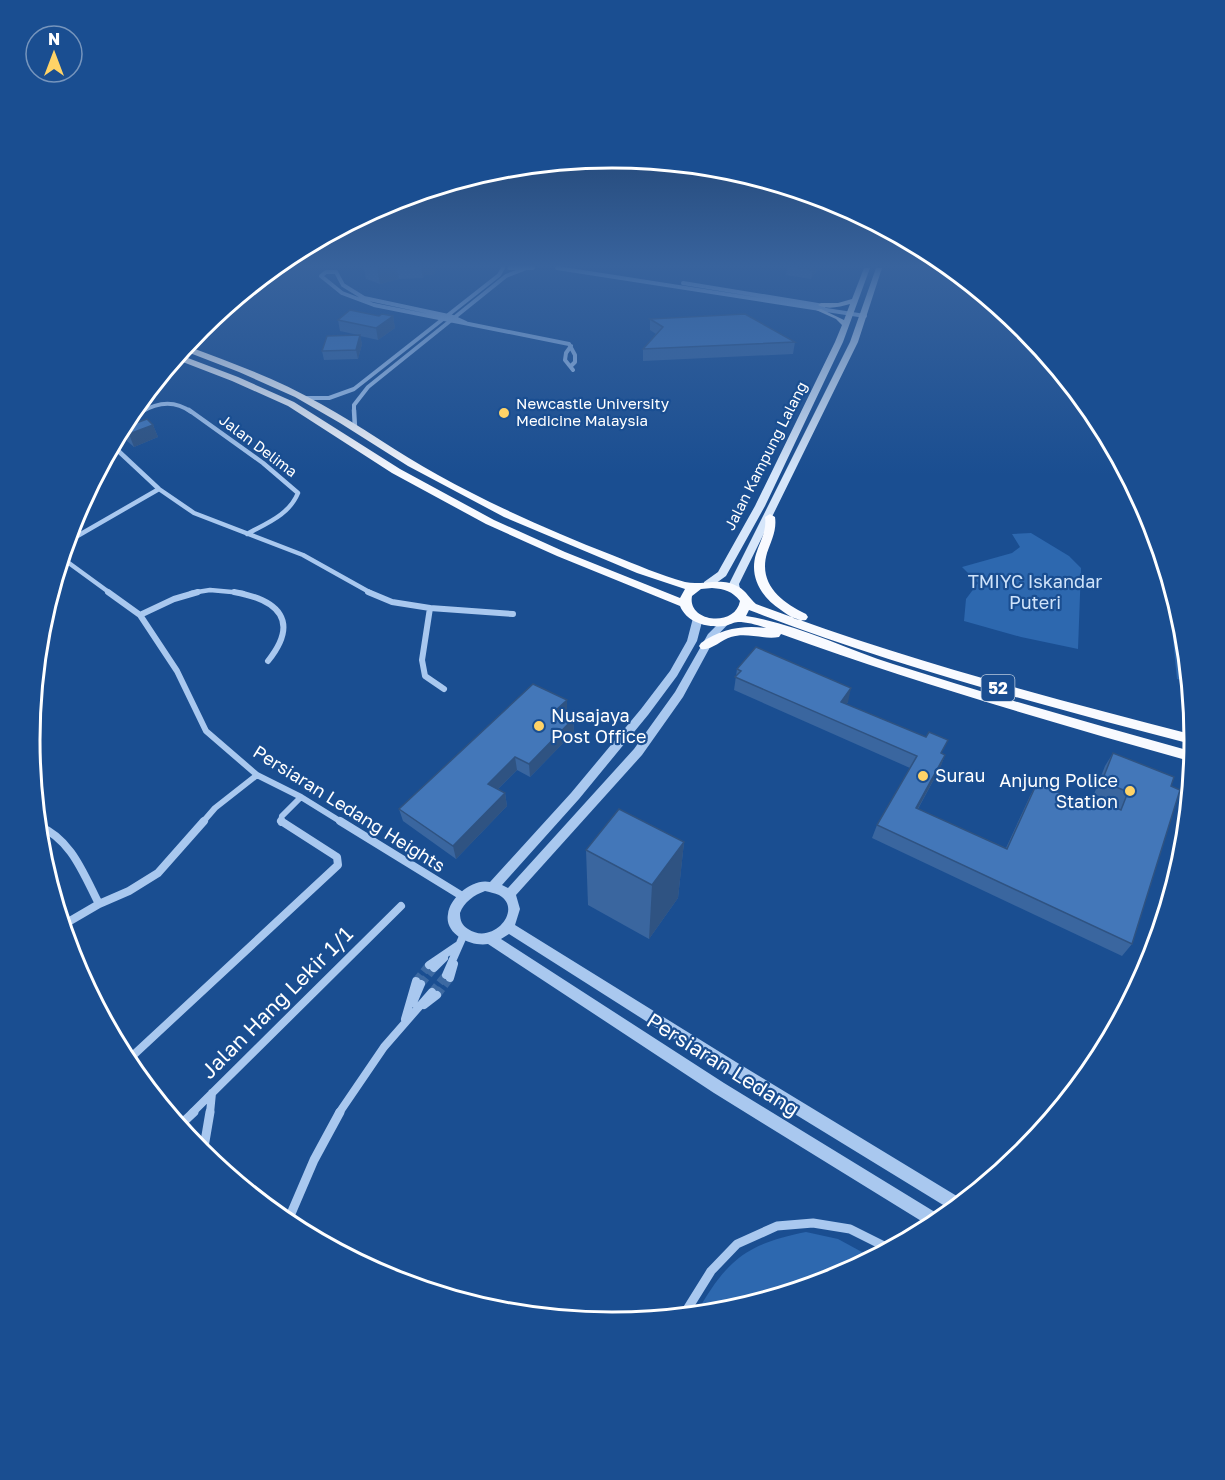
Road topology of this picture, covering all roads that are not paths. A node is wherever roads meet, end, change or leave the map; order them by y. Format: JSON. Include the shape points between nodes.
{"nodes":[{"id":1,"x":419,"y":337,"type":"edge"},
{"id":2,"x":430,"y":337,"type":"edge"},
{"id":3,"x":530,"y":337,"type":"edge"},
{"id":4,"x":840,"y":337,"type":"edge"},
{"id":5,"x":854,"y":337,"type":"edge"},
{"id":6,"x":571,"y":346,"type":"junction"},
{"id":7,"x":193,"y":351,"type":"edge"},
{"id":8,"x":185,"y":360,"type":"edge"},
{"id":9,"x":302,"y":398,"type":"junction"},
{"id":10,"x":146,"y":409,"type":"edge"},
{"id":11,"x":355,"y":428,"type":"junction"},
{"id":12,"x":118,"y":452,"type":"edge"},
{"id":13,"x":159,"y":489,"type":"junction"},
{"id":14,"x":770,"y":517,"type":"junction"},
{"id":15,"x":247,"y":534,"type":"junction"},
{"id":16,"x":79,"y":535,"type":"edge"},
{"id":17,"x":69,"y":563,"type":"edge"},
{"id":18,"x":708,"y":584,"type":"junction"},
{"id":19,"x":695,"y":588,"type":"junction"},
{"id":20,"x":735,"y":589,"type":"junction"},
{"id":21,"x":746,"y":602,"type":"junction"},
{"id":22,"x":685,"y":604,"type":"junction"},
{"id":23,"x":430,"y":608,"type":"junction"},
{"id":24,"x":513,"y":614,"type":"dead end"},
{"id":25,"x":140,"y":615,"type":"junction"},
{"id":26,"x":698,"y":618,"type":"junction"},
{"id":27,"x":731,"y":620,"type":"junction"},
{"id":28,"x":826,"y":633,"type":"junction"},
{"id":29,"x":705,"y":646,"type":"junction"},
{"id":30,"x":835,"y":649,"type":"junction"},
{"id":31,"x":268,"y":660,"type":"dead end"},
{"id":32,"x":444,"y":689,"type":"dead end"},
{"id":33,"x":1184,"y":737,"type":"edge"},
{"id":34,"x":1184,"y":754,"type":"edge"},
{"id":35,"x":257,"y":775,"type":"junction"},
{"id":36,"x":301,"y":797,"type":"junction"},
{"id":37,"x":47,"y":828,"type":"edge"},
{"id":38,"x":493,"y":887,"type":"junction"},
{"id":39,"x":509,"y":895,"type":"junction"},
{"id":40,"x":462,"y":896,"type":"junction"},
{"id":41,"x":99,"y":904,"type":"junction"},
{"id":42,"x":401,"y":906,"type":"dead end"},
{"id":43,"x":70,"y":921,"type":"edge"},
{"id":44,"x":508,"y":927,"type":"junction"},
{"id":45,"x":489,"y":938,"type":"junction"},
{"id":46,"x":461,"y":940,"type":"junction"},
{"id":47,"x":432,"y":967,"type":"tunnel mouth"},
{"id":48,"x":448,"y":977,"type":"tunnel mouth"},
{"id":49,"x":418,"y":983,"type":"tunnel mouth"},
{"id":50,"x":435,"y":993,"type":"tunnel mouth"},
{"id":51,"x":405,"y":1020,"type":"junction"},
{"id":52,"x":134,"y":1053,"type":"edge"},
{"id":53,"x":212,"y":1092,"type":"junction"},
{"id":54,"x":185,"y":1120,"type":"edge"},
{"id":55,"x":206,"y":1142,"type":"edge"},
{"id":56,"x":951,"y":1201,"type":"edge"},
{"id":57,"x":291,"y":1213,"type":"edge"},
{"id":58,"x":929,"y":1217,"type":"edge"},
{"id":59,"x":881,"y":1244,"type":"edge"},
{"id":60,"x":688,"y":1307,"type":"edge"}],
"edges":[{"from":1,"to":9,"type":"street","via":[[354,388],[329,398]]},
{"from":2,"to":11,"type":"street","via":[[362,394],[353,409]]},
{"from":3,"to":6,"type":"street"},
{"from":4,"to":18,"type":"main road","name":"Jalan Kampung Lalang","via":[[760,506],[722,574]]},
{"from":5,"to":14,"type":"main road","name":"Jalan Kampung Lalang"},
{"from":6,"to":6,"type":"street","via":[[565,360],[572,368],[575,360]]},
{"from":7,"to":9,"type":"highway"},
{"from":8,"to":22,"type":"highway","via":[[291,404],[451,502],[561,554]]},
{"from":9,"to":11,"type":"highway"},
{"from":10,"to":15,"type":"street","name":"Jalan Delima","via":[[174,402],[186,408],[295,489],[298,493],[294,505]]},
{"from":11,"to":19,"type":"highway","via":[[409,463],[502,513],[572,544]]},
{"from":12,"to":13,"type":"street"},
{"from":13,"to":15,"type":"street","via":[[194,513]]},
{"from":13,"to":16,"type":"street"},
{"from":14,"to":20,"type":"main road","name":"Jalan Kampung Lalang","via":[[742,567]]},
{"from":14,"to":28,"type":"highway","via":[[772,523],[759,566],[764,587],[784,608]]},
{"from":15,"to":23,"type":"street","via":[[303,555],[374,595]]},
{"from":17,"to":25,"type":"street","name":"Persiaran Ledang Heights"},
{"from":18,"to":19,"type":"highway"},
{"from":18,"to":20,"type":"highway"},
{"from":19,"to":22,"type":"highway"},
{"from":20,"to":21,"type":"highway"},
{"from":21,"to":27,"type":"highway","via":[[745,610]]},
{"from":21,"to":28,"type":"highway","number":"52"},
{"from":22,"to":26,"type":"highway"},
{"from":23,"to":24,"type":"street"},
{"from":23,"to":32,"type":"street","via":[[422,660],[425,676]]},
{"from":25,"to":31,"type":"street","via":[[207,590],[243,592],[275,608],[284,621],[286,635],[279,650]]},
{"from":25,"to":35,"type":"street","name":"Persiaran Ledang Heights","via":[[177,671],[206,731]]},
{"from":26,"to":27,"type":"highway","via":[[710,622]]},
{"from":26,"to":38,"type":"street","via":[[689,646],[646,711]]},
{"from":27,"to":29,"type":"street","via":[[715,630]]},
{"from":27,"to":30,"type":"highway","number":"52","via":[[761,622]]},
{"from":28,"to":33,"type":"highway","number":"52","via":[[966,679]]},
{"from":29,"to":30,"type":"highway","via":[[728,633],[748,630]]},
{"from":29,"to":39,"type":"street","via":[[680,694],[638,752]]},
{"from":30,"to":34,"type":"highway","number":"52","via":[[1017,708]]},
{"from":35,"to":36,"type":"street","name":"Persiaran Ledang Heights"},
{"from":35,"to":41,"type":"street","via":[[215,808],[158,873]]},
{"from":36,"to":40,"type":"street","name":"Persiaran Ledang Heights"},
{"from":36,"to":52,"type":"street","via":[[280,823],[337,857],[338,865]]},
{"from":37,"to":41,"type":"street","via":[[57,833],[71,853]]},
{"from":38,"to":39,"type":"street"},
{"from":38,"to":40,"type":"street","via":[[476,888]]},
{"from":39,"to":44,"type":"street","via":[[515,911]]},
{"from":40,"to":46,"type":"street","via":[[454,909]]},
{"from":41,"to":43,"type":"street"},
{"from":42,"to":53,"type":"street","name":"Jalan Hang Lekir 1/1"},
{"from":44,"to":45,"type":"street"},
{"from":44,"to":56,"type":"street","name":"Persiaran Ledang"},
{"from":45,"to":46,"type":"street"},
{"from":45,"to":58,"type":"street","name":"Persiaran Ledang","via":[[719,1088]]},
{"from":46,"to":47,"type":"street"},
{"from":46,"to":48,"type":"street"},
{"from":49,"to":51,"type":"street"},
{"from":50,"to":51,"type":"street"},
{"from":51,"to":57,"type":"street","via":[[357,1086],[317,1152]]},
{"from":53,"to":54,"type":"street","name":"Jalan Hang Lekir 1/1"},
{"from":53,"to":55,"type":"street"},
{"from":59,"to":60,"type":"street","via":[[850,1228],[813,1223],[777,1226],[736,1244],[711,1271]]}]}
